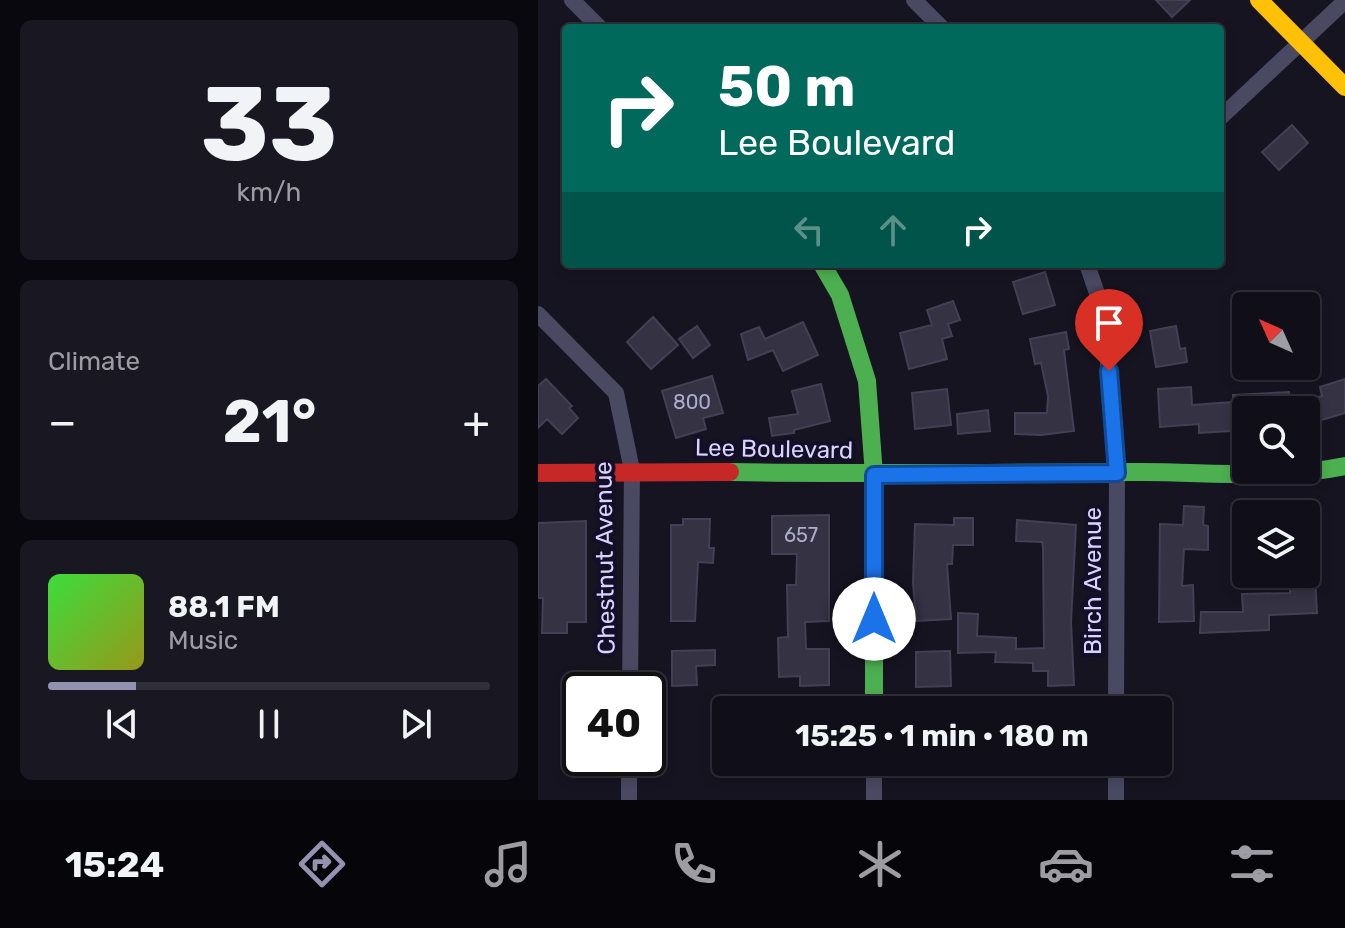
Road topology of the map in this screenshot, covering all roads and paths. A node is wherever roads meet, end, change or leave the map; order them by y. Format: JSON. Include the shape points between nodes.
{"nodes":[{"id":1,"x":572,"y":0,"type":"edge"},
{"id":2,"x":914,"y":0,"type":"edge"},
{"id":3,"x":1259,"y":0,"type":"edge"},
{"id":4,"x":1345,"y":1,"type":"edge"},
{"id":5,"x":596,"y":24,"type":"edge"},
{"id":6,"x":938,"y":24,"type":"edge"},
{"id":7,"x":1301,"y":44,"type":"junction"},
{"id":8,"x":1345,"y":87,"type":"edge"},
{"id":9,"x":1224,"y":114,"type":"edge"},
{"id":10,"x":824,"y":268,"type":"edge"},
{"id":11,"x":1088,"y":268,"type":"edge"},
{"id":12,"x":538,"y":314,"type":"edge"},
{"id":13,"x":1345,"y":466,"type":"edge"},
{"id":14,"x":632,"y":470,"type":"junction"},
{"id":15,"x":538,"y":473,"type":"edge"},
{"id":16,"x":1117,"y":473,"type":"junction"},
{"id":17,"x":874,"y":475,"type":"junction"},
{"id":18,"x":630,"y":672,"type":"edge"},
{"id":19,"x":874,"y":696,"type":"edge"},
{"id":20,"x":1116,"y":696,"type":"edge"},
{"id":21,"x":629,"y":776,"type":"edge"},
{"id":22,"x":874,"y":776,"type":"edge"},
{"id":23,"x":1116,"y":776,"type":"edge"},
{"id":24,"x":629,"y":800,"type":"edge"},
{"id":25,"x":874,"y":800,"type":"edge"},
{"id":26,"x":1116,"y":800,"type":"edge"}],
"edges":[{"from":1,"to":5,"type":"street"},
{"from":2,"to":6,"type":"street"},
{"from":3,"to":7,"type":"street"},
{"from":4,"to":7,"type":"street"},
{"from":7,"to":8,"type":"street"},
{"from":7,"to":9,"type":"street"},
{"from":10,"to":17,"type":"street","via":[[840,295],[867,381]]},
{"from":11,"to":16,"type":"street","name":"Birch Avenue","via":[[1104,314]]},
{"from":12,"to":14,"type":"street","name":"Chestnut Avenue","via":[[616,393]]},
{"from":13,"to":16,"type":"street","name":"Lee Boulevard","via":[[1241,476]]},
{"from":14,"to":15,"type":"street","name":"Lee Boulevard"},
{"from":14,"to":17,"type":"street","name":"Lee Boulevard"},
{"from":14,"to":18,"type":"street","name":"Chestnut Avenue"},
{"from":16,"to":17,"type":"street","name":"Lee Boulevard"},
{"from":16,"to":20,"type":"street","name":"Birch Avenue"},
{"from":17,"to":19,"type":"street"},
{"from":21,"to":24,"type":"street"},
{"from":22,"to":25,"type":"street"},
{"from":23,"to":26,"type":"street"}]}
